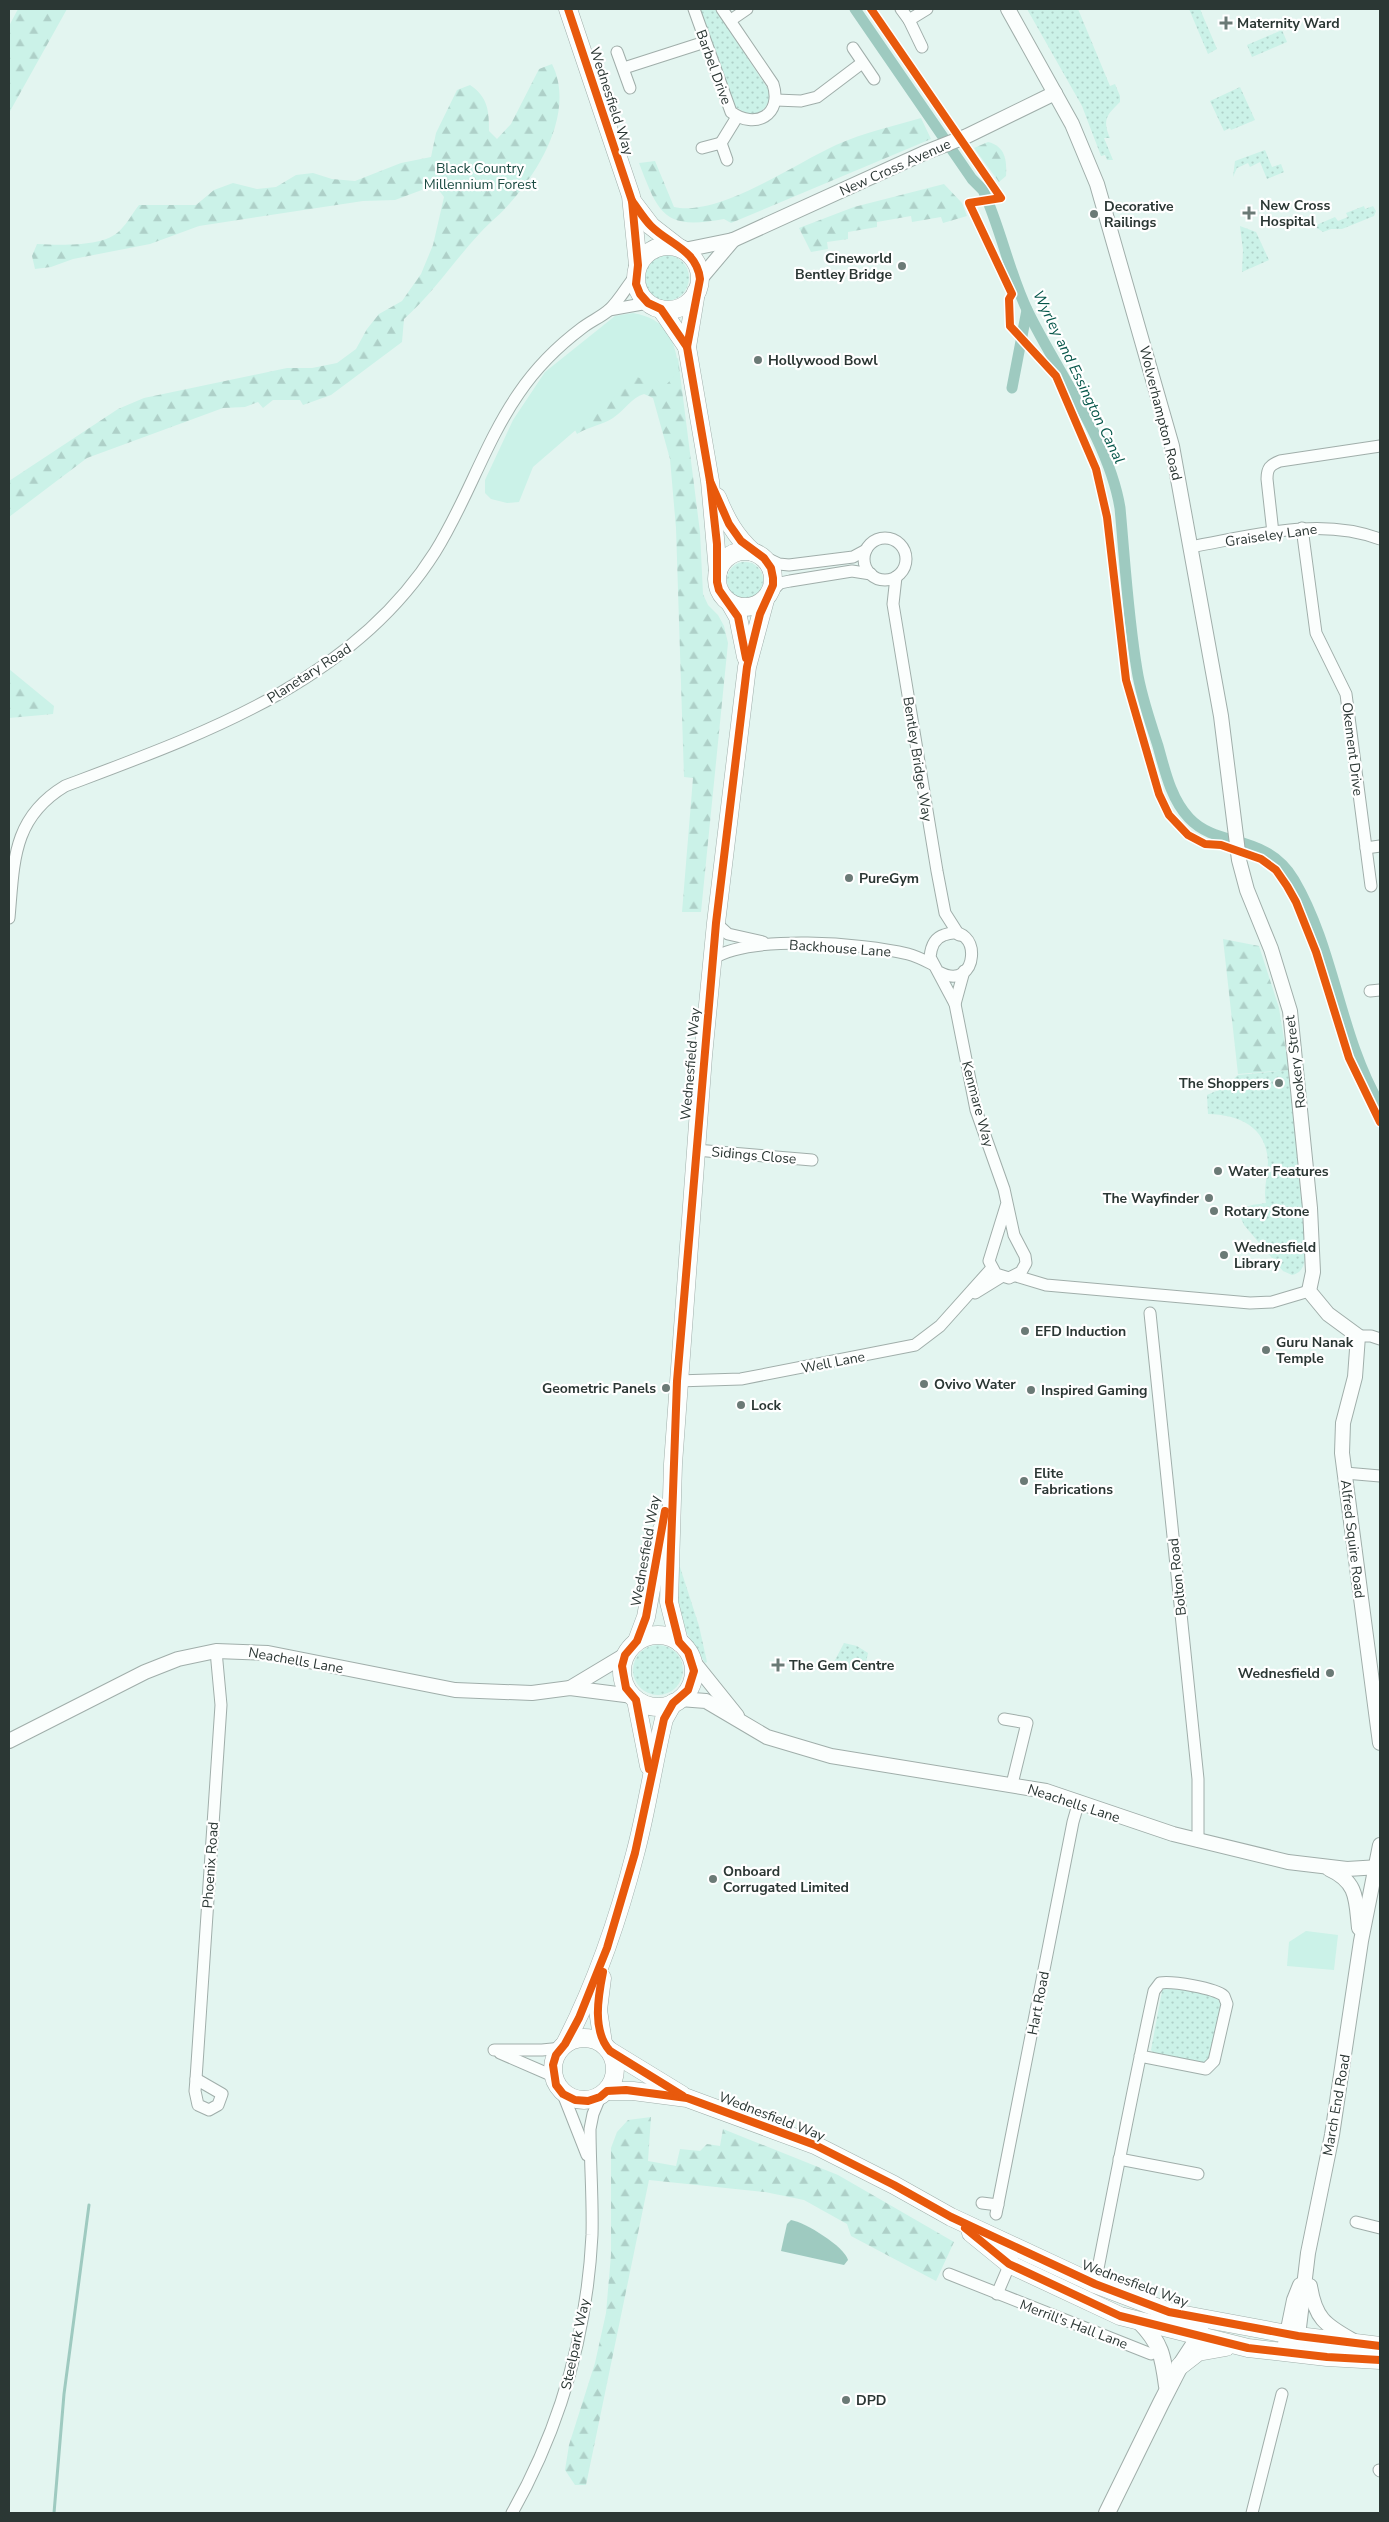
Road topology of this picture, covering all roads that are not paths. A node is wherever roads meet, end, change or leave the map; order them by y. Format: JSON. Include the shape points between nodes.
{"nodes":[{"id":1,"x":568,"y":9,"type":"edge"},
{"id":2,"x":694,"y":9,"type":"edge"},
{"id":3,"x":722,"y":9,"type":"edge"},
{"id":4,"x":748,"y":9,"type":"edge"},
{"id":5,"x":901,"y":9,"type":"edge"},
{"id":6,"x":927,"y":9,"type":"edge"},
{"id":7,"x":1008,"y":9,"type":"edge"},
{"id":8,"x":731,"y":20,"type":"junction"},
{"id":9,"x":909,"y":20,"type":"junction"},
{"id":10,"x":705,"y":42,"type":"junction"},
{"id":11,"x":922,"y":47,"type":"dead end"},
{"id":12,"x":853,"y":48,"type":"dead end"},
{"id":13,"x":617,"y":52,"type":"dead end"},
{"id":14,"x":862,"y":63,"type":"junction"},
{"id":15,"x":624,"y":68,"type":"junction"},
{"id":16,"x":874,"y":79,"type":"dead end"},
{"id":17,"x":630,"y":88,"type":"dead end"},
{"id":18,"x":1055,"y":93,"type":"junction"},
{"id":19,"x":776,"y":100,"type":"junction"},
{"id":20,"x":737,"y":117,"type":"junction"},
{"id":21,"x":721,"y":143,"type":"junction"},
{"id":22,"x":702,"y":148,"type":"dead end"},
{"id":23,"x":727,"y":160,"type":"dead end"},
{"id":24,"x":632,"y":201,"type":"junction"},
{"id":25,"x":733,"y":240,"type":"junction"},
{"id":26,"x":681,"y":249,"type":"junction"},
{"id":27,"x":637,"y":270,"type":"junction"},
{"id":28,"x":698,"y":286,"type":"junction"},
{"id":29,"x":654,"y":306,"type":"junction"},
{"id":30,"x":609,"y":310,"type":"junction"},
{"id":31,"x":688,"y":347,"type":"junction"},
{"id":32,"x":1380,"y":446,"type":"edge"},
{"id":33,"x":710,"y":481,"type":"junction"},
{"id":34,"x":1302,"y":528,"type":"junction"},
{"id":35,"x":1273,"y":533,"type":"junction"},
{"id":36,"x":1380,"y":539,"type":"edge"},
{"id":37,"x":1190,"y":547,"type":"junction"},
{"id":38,"x":866,"y":550,"type":"junction"},
{"id":39,"x":755,"y":553,"type":"junction"},
{"id":40,"x":718,"y":572,"type":"junction"},
{"id":41,"x":874,"y":577,"type":"junction"},
{"id":42,"x":896,"y":577,"type":"junction"},
{"id":43,"x":767,"y":597,"type":"junction"},
{"id":44,"x":730,"y":603,"type":"junction"},
{"id":45,"x":893,"y":604,"type":"junction"},
{"id":46,"x":747,"y":667,"type":"junction"},
{"id":47,"x":1236,"y":841,"type":"joint"},
{"id":48,"x":1380,"y":846,"type":"edge"},
{"id":49,"x":1366,"y":848,"type":"junction"},
{"id":50,"x":1371,"y":886,"type":"dead end"},
{"id":51,"x":945,"y":913,"type":"junction"},
{"id":52,"x":9,"y":918,"type":"edge"},
{"id":53,"x":716,"y":923,"type":"junction"},
{"id":54,"x":959,"y":934,"type":"junction"},
{"id":55,"x":936,"y":940,"type":"junction"},
{"id":56,"x":769,"y":944,"type":"junction"},
{"id":57,"x":910,"y":954,"type":"junction"},
{"id":58,"x":712,"y":959,"type":"junction"},
{"id":59,"x":936,"y":968,"type":"junction"},
{"id":60,"x":964,"y":972,"type":"junction"},
{"id":61,"x":955,"y":1004,"type":"junction"},
{"id":62,"x":696,"y":1150,"type":"junction"},
{"id":63,"x":812,"y":1160,"type":"dead end"},
{"id":64,"x":1007,"y":1203,"type":"junction"},
{"id":65,"x":995,"y":1246,"type":"junction"},
{"id":66,"x":1020,"y":1246,"type":"junction"},
{"id":67,"x":991,"y":1269,"type":"junction"},
{"id":68,"x":1020,"y":1272,"type":"junction"},
{"id":69,"x":1002,"y":1277,"type":"junction"},
{"id":70,"x":1309,"y":1291,"type":"junction"},
{"id":71,"x":968,"y":1296,"type":"junction"},
{"id":72,"x":1150,"y":1313,"type":"dead end"},
{"id":73,"x":1358,"y":1336,"type":"junction"},
{"id":74,"x":1380,"y":1339,"type":"edge"},
{"id":75,"x":677,"y":1380,"type":"junction"},
{"id":76,"x":673,"y":1464,"type":"junction"},
{"id":77,"x":1345,"y":1473,"type":"junction"},
{"id":78,"x":1380,"y":1476,"type":"edge"},
{"id":79,"x":637,"y":1641,"type":"junction"},
{"id":80,"x":679,"y":1642,"type":"junction"},
{"id":81,"x":216,"y":1651,"type":"junction"},
{"id":82,"x":626,"y":1655,"type":"junction"},
{"id":83,"x":692,"y":1660,"type":"junction"},
{"id":84,"x":1376,"y":1686,"type":"edge"},
{"id":85,"x":570,"y":1688,"type":"junction"},
{"id":86,"x":634,"y":1698,"type":"junction"},
{"id":87,"x":677,"y":1701,"type":"junction"},
{"id":88,"x":1004,"y":1719,"type":"dead end"},
{"id":89,"x":740,"y":1721,"type":"junction"},
{"id":90,"x":1027,"y":1723,"type":"junction"},
{"id":91,"x":1039,"y":1725,"type":"dead end"},
{"id":92,"x":9,"y":1741,"type":"edge"},
{"id":93,"x":1380,"y":1743,"type":"edge"},
{"id":94,"x":650,"y":1777,"type":"junction"},
{"id":95,"x":1012,"y":1784,"type":"junction"},
{"id":96,"x":1079,"y":1801,"type":"junction"},
{"id":97,"x":1198,"y":1841,"type":"junction"},
{"id":98,"x":1380,"y":1845,"type":"edge"},
{"id":99,"x":1378,"y":1867,"type":"edge"},
{"id":100,"x":1327,"y":1868,"type":"junction"},
{"id":101,"x":1361,"y":1941,"type":"junction"},
{"id":102,"x":608,"y":1948,"type":"junction"},
{"id":103,"x":564,"y":2046,"type":"junction"},
{"id":104,"x":607,"y":2047,"type":"junction"},
{"id":105,"x":1140,"y":2056,"type":"junction"},
{"id":106,"x":553,"y":2076,"type":"junction"},
{"id":107,"x":196,"y":2079,"type":"dead end"},
{"id":108,"x":563,"y":2094,"type":"junction"},
{"id":109,"x":604,"y":2094,"type":"junction"},
{"id":110,"x":687,"y":2098,"type":"junction"},
{"id":111,"x":1119,"y":2159,"type":"junction"},
{"id":112,"x":590,"y":2164,"type":"junction"},
{"id":113,"x":1198,"y":2174,"type":"dead end"},
{"id":114,"x":982,"y":2203,"type":"dead end"},
{"id":115,"x":951,"y":2217,"type":"junction"},
{"id":116,"x":1356,"y":2222,"type":"dead end"},
{"id":117,"x":1380,"y":2228,"type":"edge"},
{"id":118,"x":1019,"y":2248,"type":"junction"},
{"id":119,"x":1009,"y":2264,"type":"junction"},
{"id":120,"x":1307,"y":2268,"type":"junction"},
{"id":121,"x":949,"y":2274,"type":"dead end"},
{"id":122,"x":1096,"y":2284,"type":"junction"},
{"id":123,"x":997,"y":2294,"type":"junction"},
{"id":124,"x":1201,"y":2319,"type":"junction"},
{"id":125,"x":1139,"y":2321,"type":"junction"},
{"id":126,"x":1293,"y":2335,"type":"junction"},
{"id":127,"x":1193,"y":2336,"type":"junction"},
{"id":128,"x":1356,"y":2342,"type":"junction"},
{"id":129,"x":1234,"y":2346,"type":"junction"},
{"id":130,"x":1380,"y":2346,"type":"edge"},
{"id":131,"x":1290,"y":2353,"type":"junction"},
{"id":132,"x":1151,"y":2354,"type":"dead end"},
{"id":133,"x":1380,"y":2360,"type":"edge"},
{"id":134,"x":1180,"y":2366,"type":"junction"},
{"id":135,"x":1167,"y":2386,"type":"junction"},
{"id":136,"x":1278,"y":2399,"type":"dead end"},
{"id":137,"x":1161,"y":2403,"type":"junction"},
{"id":138,"x":512,"y":2513,"type":"edge"},
{"id":139,"x":1107,"y":2513,"type":"edge"},
{"id":140,"x":1252,"y":2513,"type":"edge"}],
"edges":[{"from":1,"to":24,"type":"main road","name":"Wednesfield Way"},
{"from":2,"to":10,"type":"street","name":"Barbel Drive"},
{"from":3,"to":8,"type":"street"},
{"from":4,"to":8,"type":"street"},
{"from":5,"to":9,"type":"street"},
{"from":6,"to":9,"type":"street"},
{"from":7,"to":18,"type":"street","name":"Wolverhampton Road"},
{"from":8,"to":19,"type":"street","via":[[773,84]]},
{"from":9,"to":11,"type":"street"},
{"from":10,"to":15,"type":"street"},
{"from":10,"to":20,"type":"street","name":"Barbel Drive","via":[[727,104]]},
{"from":12,"to":14,"type":"street"},
{"from":13,"to":15,"type":"street"},
{"from":14,"to":16,"type":"street"},
{"from":14,"to":19,"type":"street","via":[[817,98]]},
{"from":15,"to":17,"type":"street"},
{"from":18,"to":25,"type":"street","name":"New Cross Avenue","via":[[967,136]]},
{"from":18,"to":37,"type":"street","name":"Wolverhampton Road","via":[[1097,184],[1172,446]]},
{"from":19,"to":20,"type":"street","name":"Barbel Drive","via":[[769,114],[763,118]]},
{"from":20,"to":21,"type":"street"},
{"from":21,"to":22,"type":"street"},
{"from":21,"to":23,"type":"street"},
{"from":24,"to":26,"type":"main road","name":"Wednesfield Way","via":[[651,226]]},
{"from":24,"to":27,"type":"main road","name":"Wednesfield Way"},
{"from":25,"to":26,"type":"street","name":"New Cross Avenue"},
{"from":25,"to":28,"type":"street","name":"New Cross Avenue"},
{"from":26,"to":27,"type":"main road","via":[[664,246],[653,249]]},
{"from":26,"to":28,"type":"main road","via":[[696,264]]},
{"from":27,"to":29,"type":"main road","via":[[640,294]]},
{"from":27,"to":30,"type":"street","name":"Planetary Road"},
{"from":28,"to":29,"type":"main road","via":[[681,307]]},
{"from":28,"to":31,"type":"main road"},
{"from":29,"to":30,"type":"street","name":"Planetary Road"},
{"from":29,"to":31,"type":"main road"},
{"from":30,"to":52,"type":"street","name":"Planetary Road","via":[[568,339],[537,368],[504,416],[464,501],[426,565],[397,602],[358,640],[318,670],[258,706],[66,786],[43,802],[24,828],[16,846]]},
{"from":31,"to":33,"type":"main road"},
{"from":32,"to":35,"type":"street","via":[[1270,465],[1267,479]]},
{"from":33,"to":39,"type":"main road","via":[[728,524]]},
{"from":33,"to":40,"type":"main road"},
{"from":34,"to":35,"type":"street","name":"Graiseley Lane"},
{"from":34,"to":36,"type":"street","name":"Graiseley Lane","via":[[1334,527]]},
{"from":34,"to":49,"type":"street","name":"Okement Drive","via":[[1316,633],[1346,694]]},
{"from":35,"to":37,"type":"street","name":"Graiseley Lane"},
{"from":37,"to":47,"type":"street","name":"Wolverhampton Road","via":[[1221,716]]},
{"from":38,"to":39,"type":"street","via":[[854,557],[789,565]]},
{"from":38,"to":41,"type":"street","via":[[864,562]]},
{"from":38,"to":42,"type":"street","via":[[871,543],[882,538],[899,543],[905,552],[906,563]]},
{"from":39,"to":40,"type":"main road","via":[[733,554]]},
{"from":39,"to":43,"type":"main road","via":[[771,568],[773,578]]},
{"from":40,"to":44,"type":"main road","via":[[719,590]]},
{"from":41,"to":42,"type":"street","via":[[890,580]]},
{"from":41,"to":43,"type":"street","via":[[852,571],[790,580],[780,583]]},
{"from":41,"to":45,"type":"street"},
{"from":42,"to":45,"type":"street"},
{"from":43,"to":44,"type":"main road","via":[[752,607]]},
{"from":43,"to":46,"type":"main road","name":"Wednesfield Way"},
{"from":44,"to":46,"type":"main road","name":"Wednesfield Way","via":[[743,634]]},
{"from":45,"to":51,"type":"street","name":"Bentley Bridge Way"},
{"from":46,"to":53,"type":"main road","name":"Wednesfield Way"},
{"from":47,"to":70,"type":"street","name":"Rookery Street","via":[[1248,890],[1290,1011],[1310,1208],[1313,1272]]},
{"from":48,"to":49,"type":"street"},
{"from":49,"to":50,"type":"street","name":"Okement Drive"},
{"from":51,"to":54,"type":"street"},
{"from":51,"to":55,"type":"street"},
{"from":53,"to":56,"type":"street","via":[[728,934]]},
{"from":53,"to":58,"type":"main road","name":"Wednesfield Way"},
{"from":54,"to":55,"type":"street","via":[[945,934]]},
{"from":54,"to":60,"type":"street","via":[[972,949],[970,964]]},
{"from":55,"to":57,"type":"street"},
{"from":55,"to":59,"type":"street","via":[[930,957]]},
{"from":56,"to":57,"type":"street","name":"Backhouse Lane","via":[[861,946]]},
{"from":56,"to":58,"type":"street","via":[[728,952]]},
{"from":57,"to":59,"type":"street","name":"Backhouse Lane"},
{"from":58,"to":62,"type":"main road","name":"Wednesfield Way"},
{"from":59,"to":60,"type":"street","via":[[952,976]]},
{"from":59,"to":61,"type":"street"},
{"from":60,"to":61,"type":"street"},
{"from":61,"to":64,"type":"street","name":"Kenmare Way","via":[[976,1110]]},
{"from":62,"to":63,"type":"street","name":"Sidings Close"},
{"from":62,"to":75,"type":"main road","name":"Wednesfield Way"},
{"from":64,"to":65,"type":"street"},
{"from":64,"to":66,"type":"street","name":"Kenmare Way","via":[[1014,1235]]},
{"from":65,"to":66,"type":"street","via":[[1007,1241]]},
{"from":65,"to":67,"type":"street","via":[[989,1256]]},
{"from":66,"to":68,"type":"street","via":[[1025,1256]]},
{"from":67,"to":69,"type":"street"},
{"from":67,"to":71,"type":"street"},
{"from":68,"to":69,"type":"street"},
{"from":68,"to":70,"type":"street","via":[[1046,1284],[1250,1303],[1272,1302]]},
{"from":69,"to":71,"type":"street"},
{"from":70,"to":73,"type":"street","via":[[1328,1314]]},
{"from":71,"to":75,"type":"street","name":"Well Lane","via":[[932,1334],[907,1348],[741,1380]]},
{"from":72,"to":97,"type":"street","name":"Bolton Road","via":[[1198,1779]]},
{"from":73,"to":74,"type":"street"},
{"from":73,"to":77,"type":"street","name":"Alfred Squire Road","via":[[1355,1377],[1343,1423]]},
{"from":75,"to":76,"type":"main road","name":"Wednesfield Way"},
{"from":76,"to":79,"type":"main road","name":"Wednesfield Way","via":[[651,1593]]},
{"from":76,"to":80,"type":"main road","name":"Wednesfield Way","via":[[669,1602]]},
{"from":77,"to":78,"type":"street"},
{"from":77,"to":84,"type":"street","name":"Alfred Squire Road"},
{"from":79,"to":80,"type":"main road","via":[[657,1635],[669,1636]]},
{"from":79,"to":82,"type":"main road"},
{"from":80,"to":83,"type":"main road"},
{"from":81,"to":85,"type":"street","name":"Neachells Lane","via":[[268,1653],[455,1690],[532,1692]]},
{"from":81,"to":92,"type":"street","name":"Neachells Lane","via":[[178,1659],[145,1672]]},
{"from":81,"to":107,"type":"street","name":"Phoenix Road","via":[[221,1705]]},
{"from":82,"to":85,"type":"street","name":"Neachells Lane"},
{"from":82,"to":86,"type":"main road","via":[[622,1676]]},
{"from":83,"to":87,"type":"main road","via":[[692,1682]]},
{"from":83,"to":89,"type":"street","name":"Neachells Lane"},
{"from":84,"to":93,"type":"street","name":"Alfred Squire Road"},
{"from":85,"to":86,"type":"street","name":"Neachells Lane"},
{"from":86,"to":87,"type":"main road","via":[[647,1705],[660,1706]]},
{"from":86,"to":94,"type":"main road"},
{"from":87,"to":89,"type":"street","name":"Neachells Lane","via":[[706,1701]]},
{"from":87,"to":94,"type":"main road","via":[[664,1719]]},
{"from":88,"to":90,"type":"street"},
{"from":89,"to":95,"type":"street","name":"Neachells Lane","via":[[767,1737],[831,1756]]},
{"from":90,"to":91,"type":"street"},
{"from":90,"to":95,"type":"street"},
{"from":94,"to":102,"type":"main road","via":[[635,1853]]},
{"from":95,"to":96,"type":"street","name":"Neachells Lane"},
{"from":96,"to":97,"type":"street","name":"Neachells Lane","via":[[1124,1819]]},
{"from":96,"to":114,"type":"street","name":"Hart Road","via":[[997,2210]]},
{"from":97,"to":100,"type":"street","name":"Neachells Lane"},
{"from":98,"to":99,"type":"street"},
{"from":99,"to":100,"type":"street","name":"Neachells Lane"},
{"from":99,"to":101,"type":"street","name":"March End Road"},
{"from":100,"to":101,"type":"street","name":"March End Road","via":[[1347,1880],[1355,1893]]},
{"from":101,"to":120,"type":"street","name":"March End Road","via":[[1332,2134]]},
{"from":102,"to":103,"type":"main road"},
{"from":102,"to":104,"type":"main road","via":[[598,2010]]},
{"from":103,"to":104,"type":"main road","via":[[577,2038],[592,2038]]},
{"from":103,"to":106,"type":"main road","via":[[556,2055]]},
{"from":103,"to":106,"type":"street","via":[[542,2050],[494,2050]]},
{"from":104,"to":109,"type":"main road","via":[[614,2060],[614,2073],[612,2084]]},
{"from":104,"to":110,"type":"main road","name":"Wednesfield Way"},
{"from":105,"to":105,"type":"street","via":[[1154,1991],[1160,1983],[1170,1982],[1224,1996],[1227,2004],[1214,2061],[1206,2069]]},
{"from":105,"to":111,"type":"street"},
{"from":106,"to":108,"type":"main road"},
{"from":108,"to":109,"type":"main road","via":[[575,2100],[588,2101]]},
{"from":108,"to":112,"type":"street","name":"Steelpark Way"},
{"from":109,"to":110,"type":"main road","name":"Wednesfield Way","via":[[626,2090]]},
{"from":109,"to":112,"type":"street","name":"Steelpark Way","via":[[593,2114]]},
{"from":110,"to":115,"type":"main road","name":"Wednesfield Way","via":[[815,2145]]},
{"from":111,"to":113,"type":"street"},
{"from":111,"to":122,"type":"street"},
{"from":112,"to":138,"type":"street","name":"Steelpark Way","via":[[592,2235],[577,2349],[546,2444]]},
{"from":115,"to":118,"type":"main road","name":"Wednesfield Way"},
{"from":115,"to":119,"type":"main road","name":"Wednesfield Way"},
{"from":116,"to":117,"type":"street"},
{"from":118,"to":119,"type":"street"},
{"from":118,"to":122,"type":"main road","name":"Wednesfield Way"},
{"from":119,"to":123,"type":"street"},
{"from":119,"to":125,"type":"main road","name":"Wednesfield Way","via":[[1120,2316]]},
{"from":120,"to":126,"type":"street","via":[[1294,2300]]},
{"from":120,"to":128,"type":"street","name":"March End Road","via":[[1313,2306],[1319,2317]]},
{"from":121,"to":123,"type":"street","name":"Merrill's Hall Lane"},
{"from":122,"to":124,"type":"main road","name":"Wednesfield Way","via":[[1169,2312]]},
{"from":123,"to":132,"type":"street","name":"Merrill's Hall Lane"},
{"from":124,"to":126,"type":"main road","name":"Wednesfield Way"},
{"from":124,"to":127,"type":"main road"},
{"from":125,"to":127,"type":"main road","name":"Wednesfield Way"},
{"from":125,"to":135,"type":"main road","via":[[1162,2351]]},
{"from":126,"to":128,"type":"main road","name":"Wednesfield Way"},
{"from":126,"to":131,"type":"street"},
{"from":127,"to":129,"type":"main road","name":"Wednesfield Way"},
{"from":127,"to":134,"type":"main road"},
{"from":127,"to":135,"type":"main road"},
{"from":128,"to":130,"type":"main road","name":"Wednesfield Way"},
{"from":129,"to":131,"type":"main road"},
{"from":129,"to":134,"type":"main road","via":[[1198,2352]]},
{"from":131,"to":133,"type":"main road"},
{"from":134,"to":137,"type":"main road"},
{"from":135,"to":137,"type":"main road"},
{"from":136,"to":140,"type":"street"},
{"from":137,"to":139,"type":"main road"}]}
